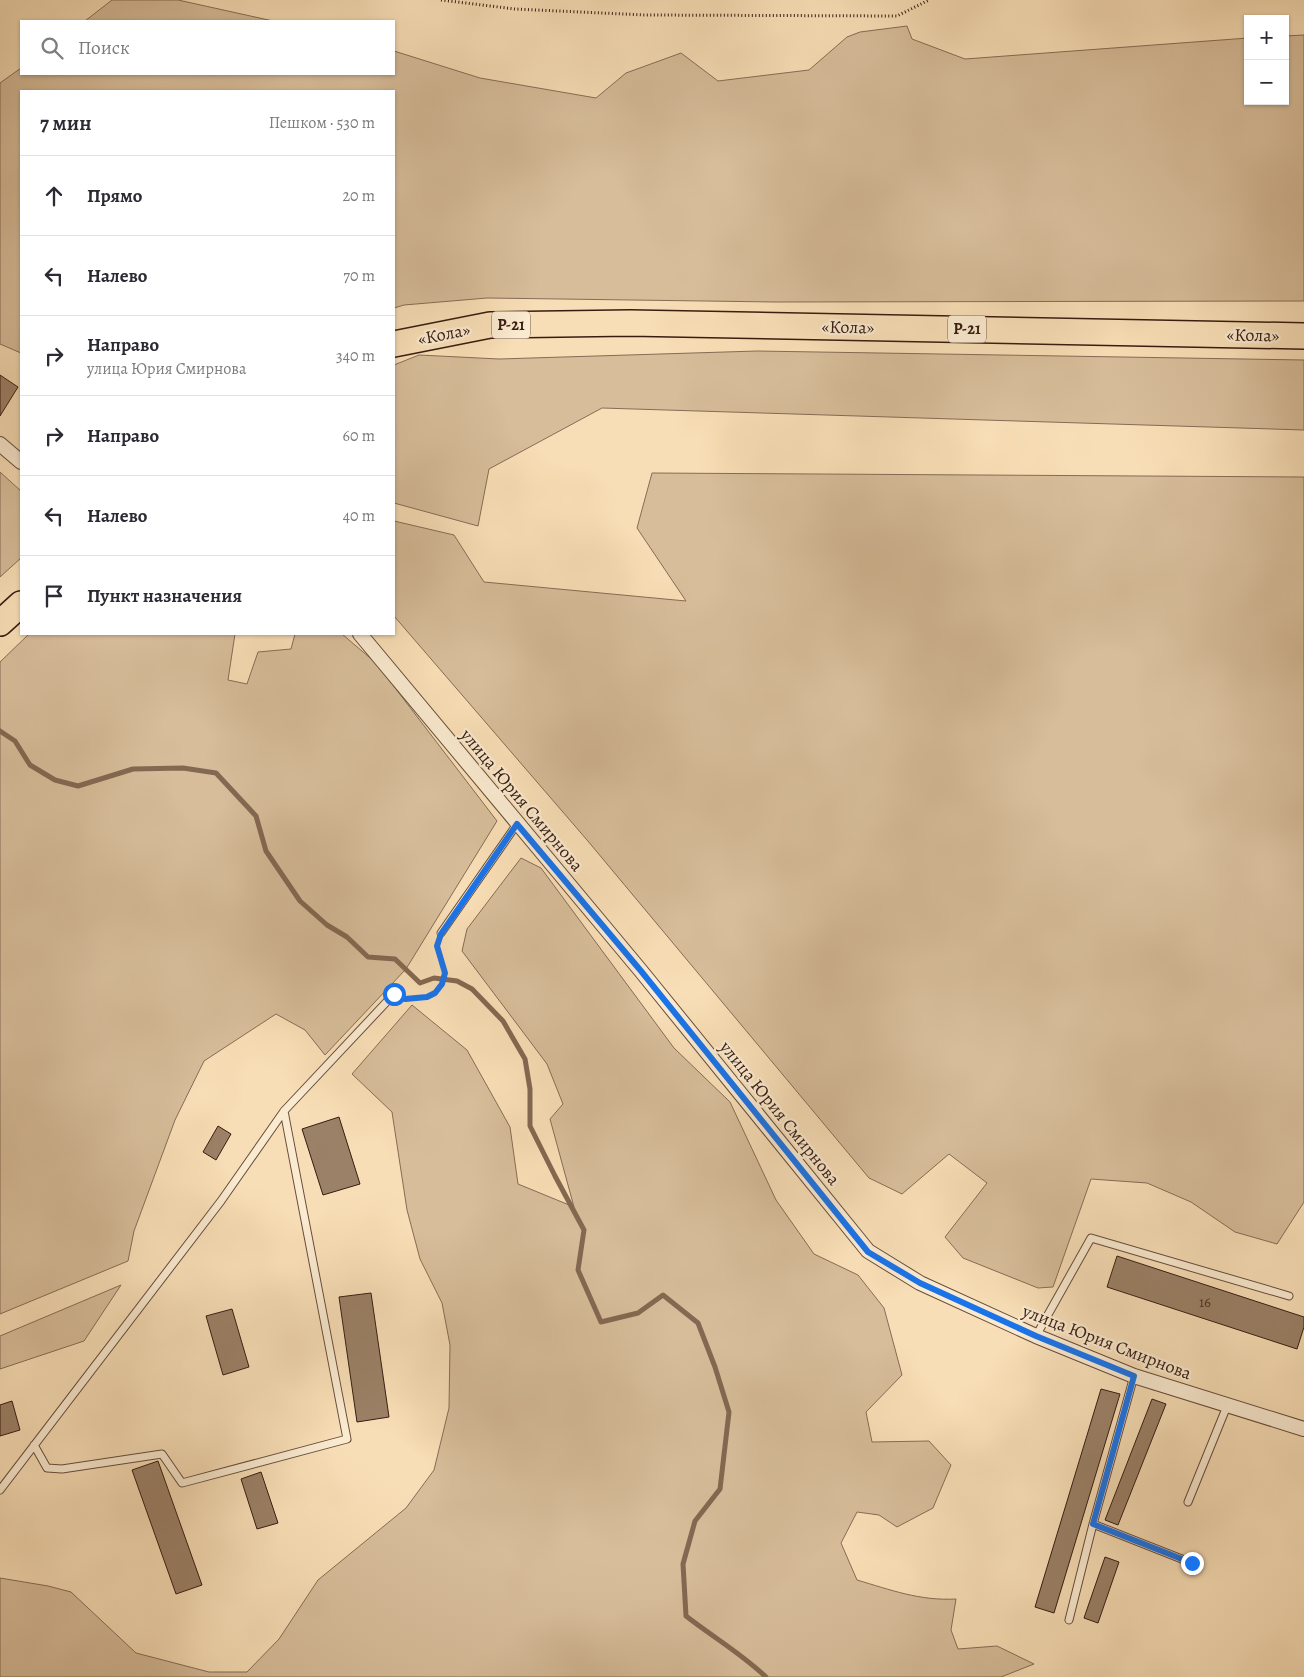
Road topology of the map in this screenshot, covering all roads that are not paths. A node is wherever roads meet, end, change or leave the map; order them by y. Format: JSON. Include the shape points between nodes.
{"nodes":[{"id":1,"x":1304,"y":336,"type":"edge"},
{"id":2,"x":395,"y":344,"type":"edge"},
{"id":3,"x":0,"y":444,"type":"edge"},
{"id":4,"x":20,"y":461,"type":"edge"},
{"id":5,"x":20,"y":605,"type":"edge"},
{"id":6,"x":0,"y":624,"type":"edge"},
{"id":7,"x":361,"y":635,"type":"edge"},
{"id":8,"x":517,"y":824,"type":"junction"},
{"id":9,"x":441,"y":934,"type":"road end"},
{"id":10,"x":394,"y":994,"type":"road end"},
{"id":11,"x":284,"y":1112,"type":"junction"},
{"id":12,"x":1288,"y":1296,"type":"dead end"},
{"id":13,"x":1036,"y":1336,"type":"junction"},
{"id":14,"x":1134,"y":1376,"type":"junction"},
{"id":15,"x":1226,"y":1406,"type":"junction"},
{"id":16,"x":1304,"y":1429,"type":"edge"},
{"id":17,"x":34,"y":1445,"type":"junction"},
{"id":18,"x":0,"y":1490,"type":"edge"},
{"id":19,"x":1188,"y":1502,"type":"dead end"},
{"id":20,"x":1093,"y":1524,"type":"junction"},
{"id":21,"x":1192,"y":1563,"type":"dead end"},
{"id":22,"x":1069,"y":1620,"type":"dead end"}],
"edges":[{"from":1,"to":2,"type":"highway","name":"«Кола»","number":"Р-21","via":[[630,323],[490,325]]},
{"from":3,"to":4,"type":"street"},
{"from":5,"to":6,"type":"highway"},
{"from":7,"to":8,"type":"street","name":"улица Юрия Смирнова"},
{"from":8,"to":9,"type":"lane"},
{"from":8,"to":13,"type":"street","name":"улица Юрия Смирнова","via":[[641,971],[868,1252],[920,1283]]},
{"from":10,"to":11,"type":"lane"},
{"from":11,"to":17,"type":"lane","via":[[222,1201]]},
{"from":11,"to":17,"type":"lane","via":[[347,1439],[182,1484],[162,1454],[47,1468]]},
{"from":12,"to":13,"type":"lane","via":[[1091,1238]]},
{"from":13,"to":14,"type":"street","name":"улица Юрия Смирнова"},
{"from":14,"to":15,"type":"street","name":"улица Юрия Смирнова"},
{"from":14,"to":20,"type":"lane"},
{"from":15,"to":16,"type":"street","name":"улица Юрия Смирнова"},
{"from":15,"to":19,"type":"lane"},
{"from":17,"to":18,"type":"lane"},
{"from":20,"to":21,"type":"lane"},
{"from":20,"to":22,"type":"lane"}]}
